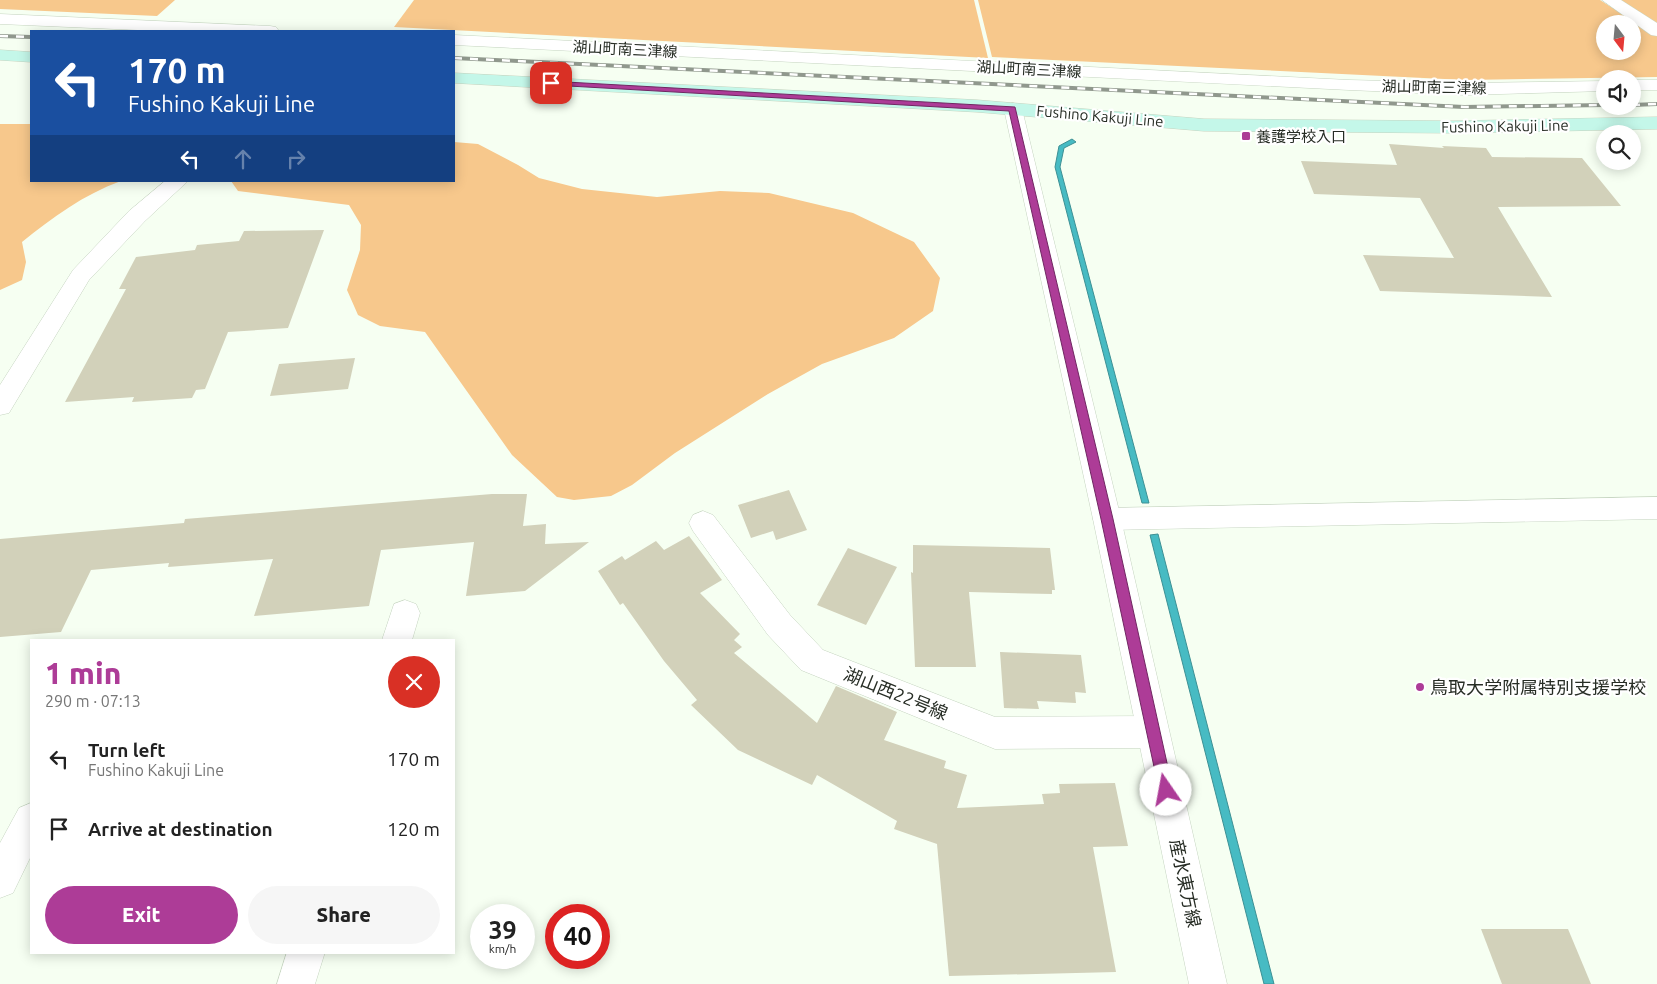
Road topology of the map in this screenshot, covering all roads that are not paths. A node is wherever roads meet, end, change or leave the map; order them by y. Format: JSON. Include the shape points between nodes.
{"nodes":[{"id":1,"x":1610,"y":0,"type":"edge"},
{"id":2,"x":0,"y":19,"type":"edge"},
{"id":3,"x":248,"y":30,"type":"edge"},
{"id":4,"x":1657,"y":31,"type":"edge"},
{"id":5,"x":455,"y":40,"type":"edge"},
{"id":6,"x":0,"y":55,"type":"edge"},
{"id":7,"x":30,"y":57,"type":"edge"},
{"id":8,"x":455,"y":78,"type":"edge"},
{"id":9,"x":1657,"y":85,"type":"edge"},
{"id":10,"x":1596,"y":86,"type":"edge"},
{"id":11,"x":1641,"y":86,"type":"edge"},
{"id":12,"x":1013,"y":109,"type":"junction"},
{"id":13,"x":1657,"y":123,"type":"edge"},
{"id":14,"x":177,"y":182,"type":"edge"},
{"id":15,"x":0,"y":406,"type":"edge"},
{"id":16,"x":1657,"y":508,"type":"edge"},
{"id":17,"x":1107,"y":519,"type":"junction"},
{"id":18,"x":703,"y":523,"type":"dead end"},
{"id":19,"x":1153,"y":732,"type":"junction"},
{"id":20,"x":30,"y":822,"type":"edge"},
{"id":21,"x":0,"y":880,"type":"edge"},
{"id":22,"x":305,"y":954,"type":"edge"},
{"id":23,"x":296,"y":984,"type":"edge"},
{"id":24,"x":1208,"y":984,"type":"edge"}],
"edges":[{"from":1,"to":4,"type":"street"},
{"from":2,"to":3,"type":"street"},
{"from":5,"to":10,"type":"street","name":"湖山町南三津線","via":[[1349,85]]},
{"from":6,"to":7,"type":"main road"},
{"from":8,"to":12,"type":"main road","name":"Fushino Kakuji Line"},
{"from":9,"to":11,"type":"street"},
{"from":12,"to":13,"type":"main road","name":"Fushino Kakuji Line","via":[[1204,124],[1454,127]]},
{"from":12,"to":17,"type":"street","name":"産水東方線"},
{"from":14,"to":15,"type":"street","via":[[137,216],[81,275]]},
{"from":16,"to":17,"type":"street"},
{"from":17,"to":19,"type":"street","name":"産水東方線"},
{"from":18,"to":19,"type":"street","name":"湖山西22号線","via":[[779,625],[812,660],[995,733]]},
{"from":19,"to":24,"type":"street","name":"産水東方線"},
{"from":20,"to":21,"type":"street"},
{"from":22,"to":23,"type":"street"}]}
